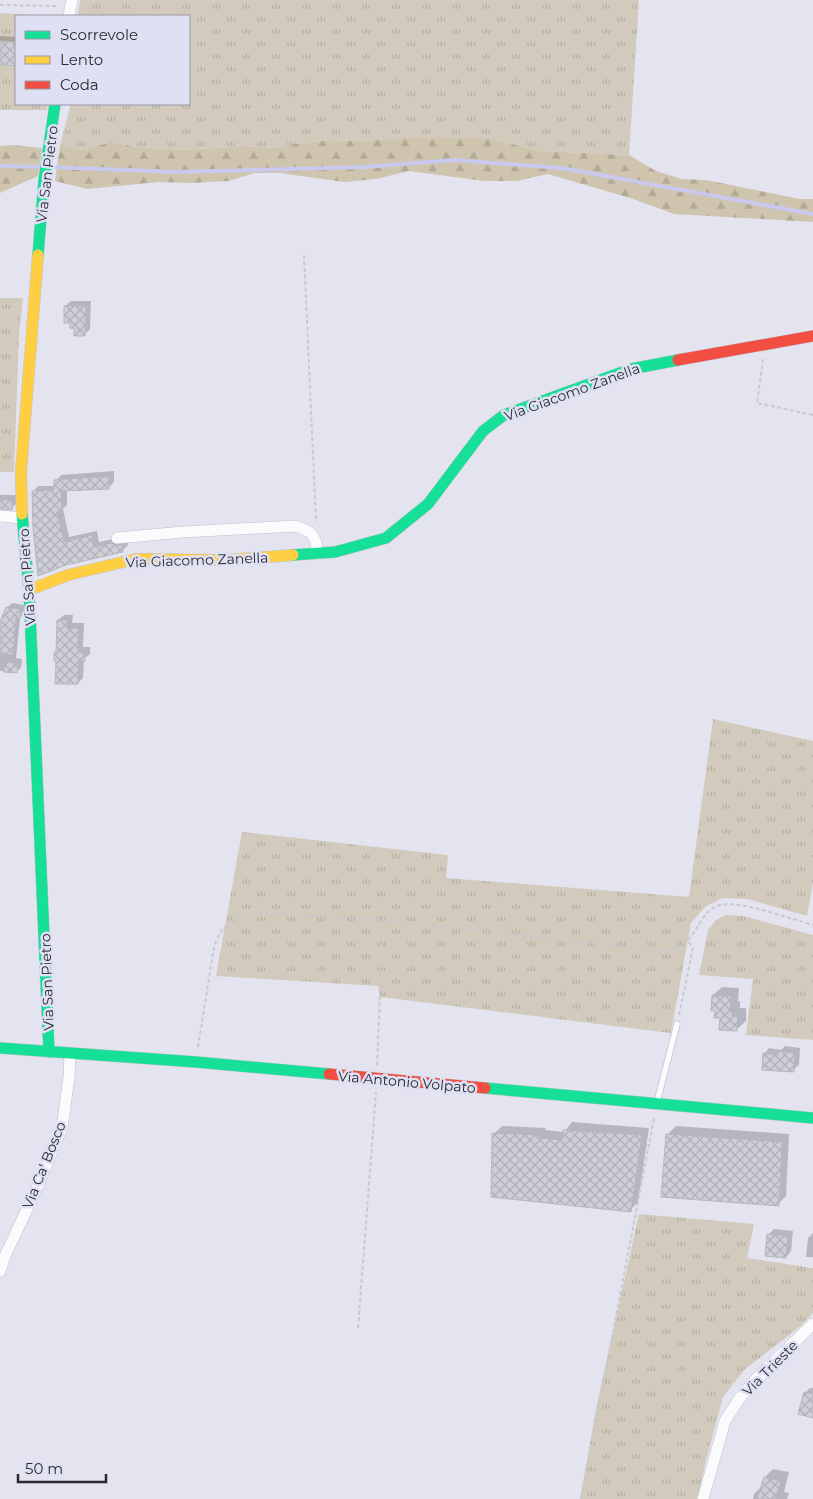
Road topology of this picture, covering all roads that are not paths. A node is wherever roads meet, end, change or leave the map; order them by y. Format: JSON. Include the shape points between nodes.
{"nodes":[{"id":1,"x":55,"y":105,"type":"edge"},
{"id":2,"x":813,"y":336,"type":"edge"},
{"id":3,"x":0,"y":516,"type":"edge"},
{"id":4,"x":22,"y":518,"type":"junction"},
{"id":5,"x":117,"y":538,"type":"dead end"},
{"id":6,"x":318,"y":554,"type":"junction"},
{"id":7,"x":28,"y":590,"type":"junction"},
{"id":8,"x":677,"y":1024,"type":"road end"},
{"id":9,"x":0,"y":1048,"type":"edge"},
{"id":10,"x":49,"y":1052,"type":"junction"},
{"id":11,"x":70,"y":1054,"type":"junction"},
{"id":12,"x":657,"y":1104,"type":"junction"},
{"id":13,"x":813,"y":1118,"type":"edge"},
{"id":14,"x":0,"y":1271,"type":"edge"},
{"id":15,"x":813,"y":1324,"type":"edge"},
{"id":16,"x":703,"y":1499,"type":"edge"}],
"edges":[{"from":1,"to":4,"type":"street","name":"Via San Pietro","via":[[44,180],[20,472]]},
{"from":2,"to":6,"type":"street","name":"Via Giacomo Zanella","via":[[631,369],[504,415],[483,431],[428,504],[386,538]]},
{"from":3,"to":4,"type":"street"},
{"from":4,"to":7,"type":"street","name":"Via San Pietro"},
{"from":5,"to":6,"type":"street","via":[[295,526],[311,532],[317,540]]},
{"from":6,"to":7,"type":"street","name":"Via Giacomo Zanella","via":[[226,560],[136,559],[68,575]]},
{"from":7,"to":10,"type":"street","name":"Via San Pietro"},
{"from":8,"to":12,"type":"lane"},
{"from":9,"to":10,"type":"street","name":"Via Antonio Volpato"},
{"from":10,"to":11,"type":"street","name":"Via Antonio Volpato"},
{"from":11,"to":12,"type":"street","name":"Via Antonio Volpato","via":[[196,1062]]},
{"from":11,"to":14,"type":"street","name":"Via Ca' Bosco","via":[[62,1128]]},
{"from":12,"to":13,"type":"street","name":"Via Antonio Volpato"},
{"from":15,"to":16,"type":"street","name":"Via Trieste","via":[[738,1399],[726,1421]]}]}
